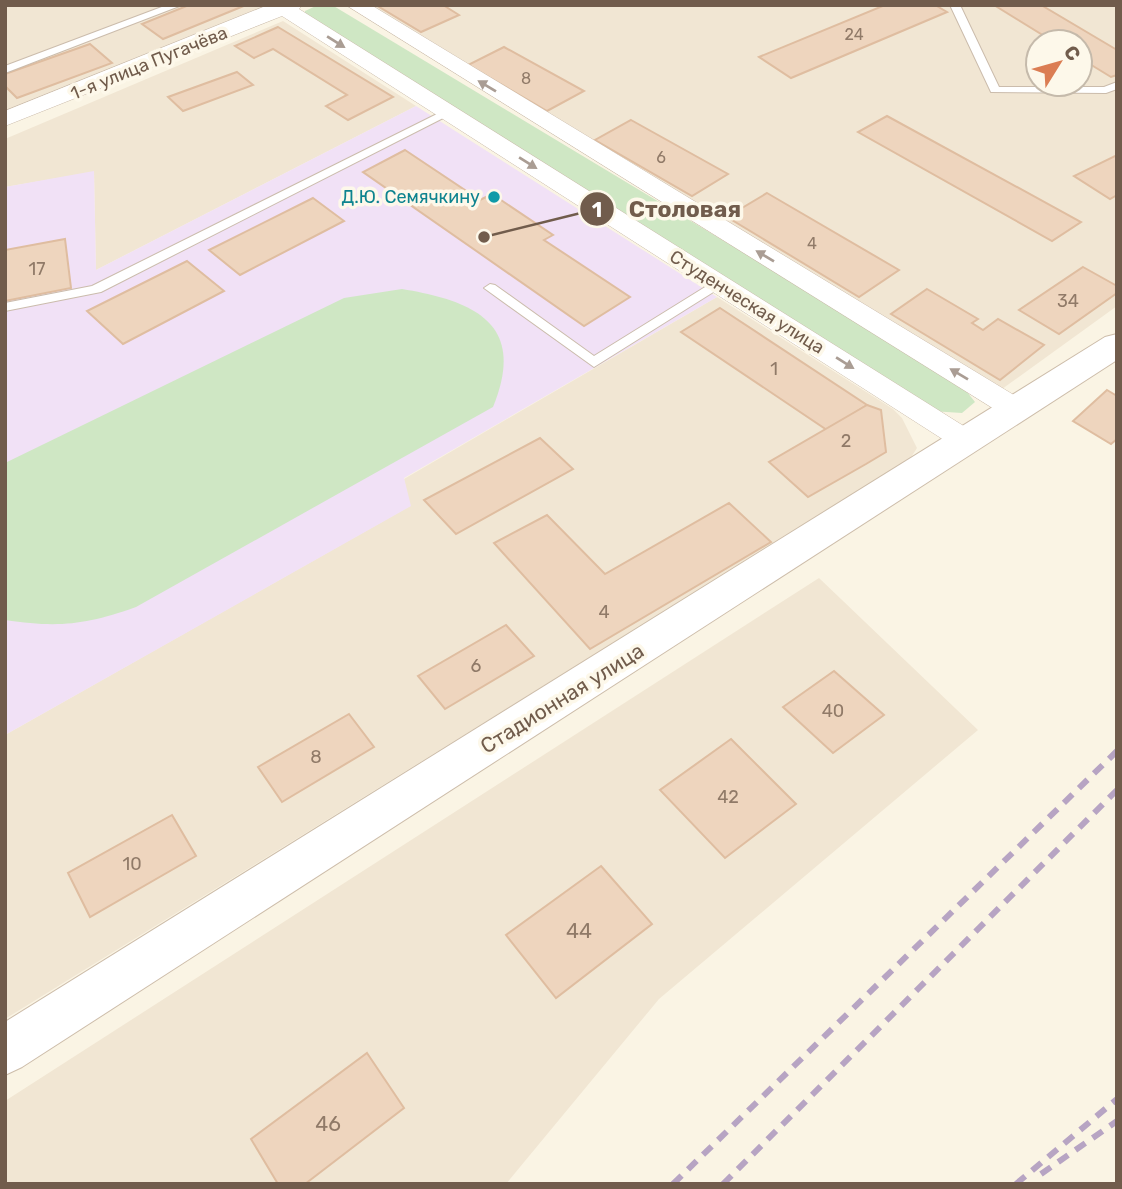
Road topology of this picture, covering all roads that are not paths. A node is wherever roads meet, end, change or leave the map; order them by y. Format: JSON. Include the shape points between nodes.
{"nodes":[{"id":1,"x":177,"y":5,"type":"edge"},
{"id":2,"x":355,"y":5,"type":"edge"},
{"id":3,"x":955,"y":5,"type":"edge"},
{"id":4,"x":285,"y":6,"type":"edge"},
{"id":5,"x":5,"y":70,"type":"edge"},
{"id":6,"x":1117,"y":85,"type":"edge"},
{"id":7,"x":447,"y":112,"type":"junction"},
{"id":8,"x":5,"y":119,"type":"edge"},
{"id":9,"x":718,"y":283,"type":"junction"},
{"id":10,"x":490,"y":288,"type":"dead end"},
{"id":11,"x":5,"y":307,"type":"edge"},
{"id":12,"x":1117,"y":345,"type":"edge"},
{"id":13,"x":1017,"y":410,"type":"junction"},
{"id":14,"x":968,"y":442,"type":"junction"},
{"id":15,"x":5,"y":1050,"type":"edge"}],
"edges":[{"from":1,"to":5,"type":"lane"},
{"from":13,"to":2,"type":"street","one_way":true},
{"from":3,"to":6,"type":"lane","via":[[995,90],[1106,90]]},
{"from":4,"to":7,"type":"street","name":"Студенческая улица","one_way":true},
{"from":4,"to":8,"type":"street","name":"1-я улица Пугачёва"},
{"from":7,"to":9,"type":"street","name":"Студенческая улица","one_way":true},
{"from":7,"to":11,"type":"lane","via":[[96,289]]},
{"from":9,"to":10,"type":"lane","via":[[594,362]]},
{"from":9,"to":14,"type":"street","name":"Студенческая улица","one_way":true},
{"from":12,"to":13,"type":"street","name":"Стадионная улица"},
{"from":13,"to":14,"type":"street","name":"Стадионная улица"},
{"from":14,"to":15,"type":"street","name":"Стадионная улица"}]}
